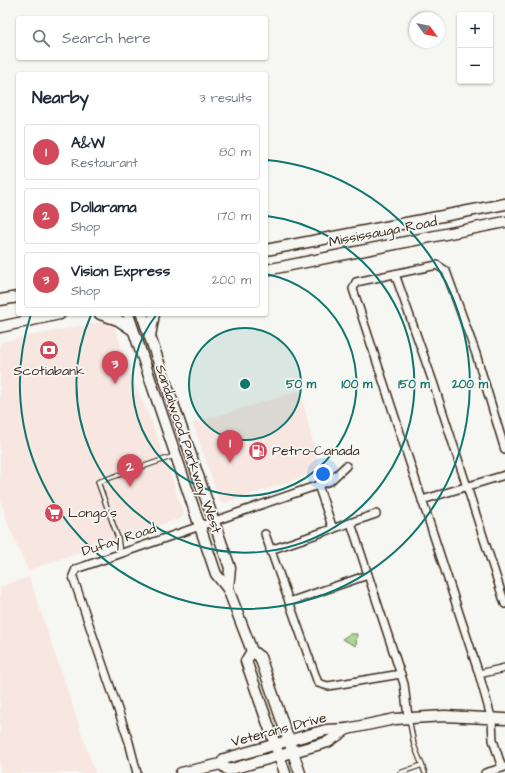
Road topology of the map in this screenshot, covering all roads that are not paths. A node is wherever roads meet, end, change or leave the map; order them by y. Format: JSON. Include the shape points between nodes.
{"nodes":[{"id":1,"x":505,"y":204,"type":"edge"},
{"id":2,"x":505,"y":222,"type":"edge"},
{"id":3,"x":268,"y":250,"type":"edge"},
{"id":4,"x":268,"y":270,"type":"edge"},
{"id":5,"x":395,"y":274,"type":"junction"},
{"id":6,"x":16,"y":297,"type":"edge"},
{"id":7,"x":0,"y":300,"type":"edge"},
{"id":8,"x":51,"y":316,"type":"edge"},
{"id":9,"x":106,"y":316,"type":"edge"},
{"id":10,"x":129,"y":316,"type":"edge"},
{"id":11,"x":143,"y":316,"type":"edge"},
{"id":12,"x":154,"y":316,"type":"edge"},
{"id":13,"x":0,"y":327,"type":"edge"},
{"id":14,"x":133,"y":330,"type":"junction"},
{"id":15,"x":150,"y":336,"type":"junction"},
{"id":16,"x":505,"y":450,"type":"edge"},
{"id":17,"x":176,"y":455,"type":"junction"},
{"id":18,"x":346,"y":466,"type":"dead end"},
{"id":19,"x":505,"y":475,"type":"edge"},
{"id":20,"x":318,"y":485,"type":"junction"},
{"id":21,"x":467,"y":486,"type":"junction"},
{"id":22,"x":422,"y":500,"type":"junction"},
{"id":23,"x":376,"y":514,"type":"dead end"},
{"id":24,"x":213,"y":522,"type":"junction"},
{"id":25,"x":351,"y":523,"type":"junction"},
{"id":26,"x":200,"y":526,"type":"junction"},
{"id":27,"x":333,"y":529,"type":"junction"},
{"id":28,"x":265,"y":534,"type":"dead end"},
{"id":29,"x":270,"y":550,"type":"junction"},
{"id":30,"x":120,"y":553,"type":"junction"},
{"id":31,"x":368,"y":575,"type":"junction"},
{"id":32,"x":228,"y":589,"type":"junction"},
{"id":33,"x":289,"y":602,"type":"junction"},
{"id":34,"x":505,"y":604,"type":"edge"},
{"id":35,"x":252,"y":652,"type":"junction"},
{"id":36,"x":505,"y":668,"type":"edge"},
{"id":37,"x":401,"y":674,"type":"junction"},
{"id":38,"x":479,"y":674,"type":"junction"},
{"id":39,"x":408,"y":717,"type":"junction"},
{"id":40,"x":505,"y":719,"type":"edge"},
{"id":41,"x":492,"y":720,"type":"junction"},
{"id":42,"x":346,"y":729,"type":"junction"},
{"id":43,"x":289,"y":740,"type":"junction"},
{"id":44,"x":275,"y":744,"type":"junction"},
{"id":45,"x":293,"y":752,"type":"junction"},
{"id":46,"x":279,"y":756,"type":"junction"},
{"id":47,"x":221,"y":764,"type":"junction"},
{"id":48,"x":422,"y":764,"type":"junction"},
{"id":49,"x":504,"y":767,"type":"edge"},
{"id":50,"x":137,"y":773,"type":"edge"},
{"id":51,"x":181,"y":773,"type":"edge"},
{"id":52,"x":285,"y":773,"type":"edge"},
{"id":53,"x":300,"y":773,"type":"edge"},
{"id":54,"x":400,"y":773,"type":"edge"},
{"id":55,"x":425,"y":773,"type":"edge"},
{"id":56,"x":485,"y":773,"type":"edge"}],
"edges":[{"from":1,"to":3,"type":"main road","name":"Mississauga Road"},
{"from":2,"to":4,"type":"main road","name":"Mississauga Road"},
{"from":5,"to":16,"type":"street","via":[[437,265],[446,271],[476,354]]},
{"from":5,"to":21,"type":"street"},
{"from":5,"to":22,"type":"street","via":[[356,282],[353,289]]},
{"from":6,"to":7,"type":"main road"},
{"from":8,"to":13,"type":"main road"},
{"from":9,"to":14,"type":"main road"},
{"from":10,"to":14,"type":"main road","name":"Sandalwood Parkway West"},
{"from":11,"to":15,"type":"main road","name":"Sandalwood Parkway West"},
{"from":12,"to":15,"type":"main road"},
{"from":14,"to":17,"type":"main road","name":"Sandalwood Parkway West"},
{"from":15,"to":24,"type":"main road","name":"Sandalwood Parkway West"},
{"from":17,"to":26,"type":"main road","name":"Sandalwood Parkway West"},
{"from":17,"to":30,"type":"lane","via":[[98,482],[118,538]]},
{"from":18,"to":20,"type":"street","name":"Dufay Road","via":[[330,481]]},
{"from":19,"to":21,"type":"street"},
{"from":20,"to":24,"type":"street","name":"Dufay Road"},
{"from":20,"to":27,"type":"street"},
{"from":21,"to":22,"type":"street"},
{"from":21,"to":34,"type":"street"},
{"from":22,"to":38,"type":"street"},
{"from":23,"to":25,"type":"street"},
{"from":24,"to":26,"type":"street","name":"Dufay Road"},
{"from":24,"to":32,"type":"main road","name":"Sandalwood Parkway West","via":[[230,568]]},
{"from":25,"to":27,"type":"street"},
{"from":25,"to":31,"type":"street"},
{"from":26,"to":30,"type":"street","name":"Dufay Road"},
{"from":26,"to":32,"type":"main road","name":"Sandalwood Parkway West","via":[[216,574]]},
{"from":27,"to":29,"type":"street"},
{"from":28,"to":29,"type":"street"},
{"from":29,"to":33,"type":"street"},
{"from":30,"to":50,"type":"street","name":"Dufay Road","via":[[80,566],[73,576]]},
{"from":31,"to":33,"type":"street"},
{"from":31,"to":37,"type":"street"},
{"from":32,"to":35,"type":"main road","name":"Sandalwood Parkway West"},
{"from":33,"to":37,"type":"street","via":[[318,682],[328,686]]},
{"from":35,"to":43,"type":"main road","name":"Sandalwood Parkway West","via":[[260,657]]},
{"from":35,"to":44,"type":"main road","via":[[246,661]]},
{"from":36,"to":38,"type":"street"},
{"from":37,"to":39,"type":"street"},
{"from":38,"to":41,"type":"street"},
{"from":39,"to":41,"type":"main road","name":"Veterans Drive","via":[[445,716]]},
{"from":39,"to":42,"type":"main road","name":"Veterans Drive"},
{"from":39,"to":48,"type":"lane","via":[[414,745]]},
{"from":40,"to":41,"type":"main road","name":"Veterans Drive"},
{"from":41,"to":49,"type":"street","via":[[493,740]]},
{"from":42,"to":43,"type":"main road","name":"Veterans Drive","via":[[326,730]]},
{"from":42,"to":45,"type":"main road","name":"Veterans Drive","via":[[328,742]]},
{"from":43,"to":44,"type":"main road","name":"Veterans Drive"},
{"from":43,"to":45,"type":"main road","name":"Sandalwood Parkway West"},
{"from":44,"to":46,"type":"main road"},
{"from":44,"to":47,"type":"main road","name":"Veterans Drive","via":[[224,759]]},
{"from":45,"to":46,"type":"main road","name":"Veterans Drive"},
{"from":45,"to":53,"type":"main road","name":"Sandalwood Parkway West"},
{"from":46,"to":47,"type":"main road","name":"Veterans Drive","via":[[228,770]]},
{"from":46,"to":52,"type":"main road"},
{"from":47,"to":51,"type":"main road","name":"Veterans Drive"},
{"from":48,"to":54,"type":"lane"},
{"from":48,"to":55,"type":"lane"},
{"from":49,"to":56,"type":"street"}]}
